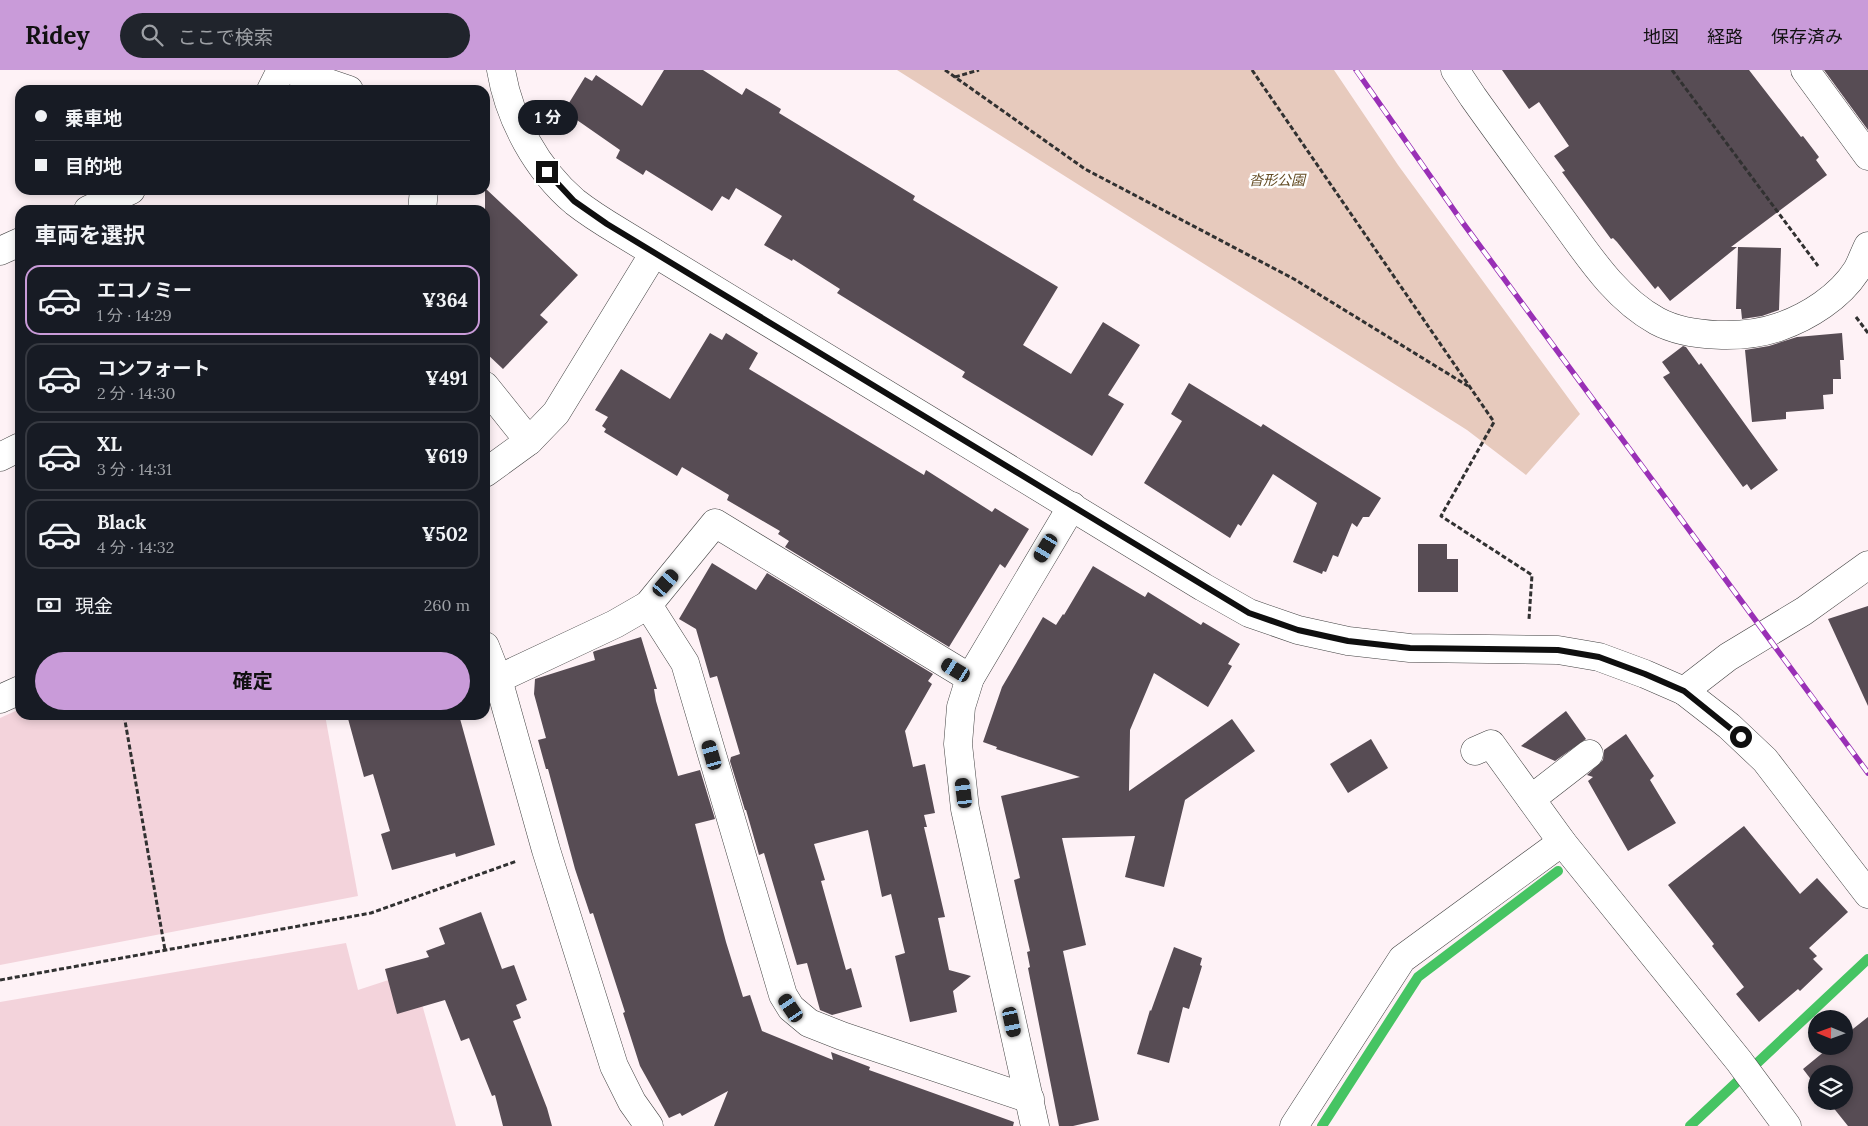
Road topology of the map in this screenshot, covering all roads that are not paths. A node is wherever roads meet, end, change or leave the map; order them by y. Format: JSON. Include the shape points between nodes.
{"nodes":[{"id":1,"x":280,"y":70,"type":"edge"},
{"id":2,"x":290,"y":70,"type":"edge"},
{"id":3,"x":501,"y":70,"type":"edge"},
{"id":4,"x":1455,"y":70,"type":"edge"},
{"id":5,"x":1805,"y":70,"type":"edge"},
{"id":6,"x":272,"y":85,"type":"edge"},
{"id":7,"x":334,"y":85,"type":"edge"},
{"id":8,"x":1868,"y":156,"type":"edge"},
{"id":9,"x":121,"y":195,"type":"edge"},
{"id":10,"x":99,"y":205,"type":"edge"},
{"id":11,"x":15,"y":244,"type":"edge"},
{"id":12,"x":1868,"y":246,"type":"edge"},
{"id":13,"x":0,"y":251,"type":"edge"},
{"id":14,"x":654,"y":253,"type":"junction"},
{"id":15,"x":490,"y":392,"type":"edge"},
{"id":16,"x":529,"y":441,"type":"junction"},
{"id":17,"x":15,"y":450,"type":"edge"},
{"id":18,"x":0,"y":457,"type":"edge"},
{"id":19,"x":490,"y":469,"type":"edge"},
{"id":20,"x":1072,"y":506,"type":"junction"},
{"id":21,"x":1868,"y":565,"type":"edge"},
{"id":22,"x":648,"y":605,"type":"junction"},
{"id":23,"x":490,"y":659,"type":"edge"},
{"id":24,"x":970,"y":678,"type":"junction"},
{"id":25,"x":498,"y":679,"type":"junction"},
{"id":26,"x":1684,"y":691,"type":"junction"},
{"id":27,"x":15,"y":692,"type":"edge"},
{"id":28,"x":0,"y":699,"type":"edge"},
{"id":29,"x":1475,"y":751,"type":"dead end"},
{"id":30,"x":1588,"y":754,"type":"dead end"},
{"id":31,"x":1531,"y":799,"type":"junction"},
{"id":32,"x":1562,"y":842,"type":"junction"},
{"id":33,"x":1868,"y":894,"type":"edge"},
{"id":34,"x":1030,"y":1099,"type":"junction"},
{"id":35,"x":649,"y":1126,"type":"edge"},
{"id":36,"x":1035,"y":1126,"type":"edge"},
{"id":37,"x":1294,"y":1126,"type":"edge"},
{"id":38,"x":1787,"y":1126,"type":"edge"}],
"edges":[{"from":1,"to":6,"type":"street"},
{"from":2,"to":7,"type":"street"},
{"from":3,"to":14,"type":"street","via":[[512,109],[526,140],[547,172],[574,201]]},
{"from":4,"to":12,"type":"street","via":[[1596,266],[1620,293],[1658,321],[1695,333],[1731,336],[1764,332],[1800,320],[1838,293],[1857,270]]},
{"from":5,"to":8,"type":"street"},
{"from":9,"to":10,"type":"street"},
{"from":11,"to":13,"type":"street"},
{"from":14,"to":16,"type":"street","via":[[556,413]]},
{"from":14,"to":20,"type":"street"},
{"from":15,"to":16,"type":"street"},
{"from":16,"to":19,"type":"street"},
{"from":17,"to":18,"type":"street"},
{"from":20,"to":24,"type":"street"},
{"from":20,"to":26,"type":"street","via":[[1249,613],[1298,630],[1348,641],[1410,648],[1558,650],[1599,657]]},
{"from":21,"to":26,"type":"street","via":[[1804,611],[1728,657]]},
{"from":22,"to":24,"type":"street","via":[[715,523]]},
{"from":22,"to":25,"type":"street"},
{"from":22,"to":34,"type":"street","via":[[685,663],[783,995],[791,1008],[809,1023],[842,1036]]},
{"from":23,"to":25,"type":"street"},
{"from":24,"to":34,"type":"street","via":[[961,707],[958,744],[966,809]]},
{"from":25,"to":35,"type":"street","via":[[546,850],[614,1066],[632,1102]]},
{"from":26,"to":33,"type":"street","via":[[1729,726],[1765,760]]},
{"from":27,"to":28,"type":"street"},
{"from":29,"to":31,"type":"street","via":[[1491,744]]},
{"from":30,"to":31,"type":"street"},
{"from":31,"to":32,"type":"street"},
{"from":32,"to":37,"type":"street","via":[[1402,959]]},
{"from":32,"to":38,"type":"street"},
{"from":34,"to":36,"type":"street"}]}
